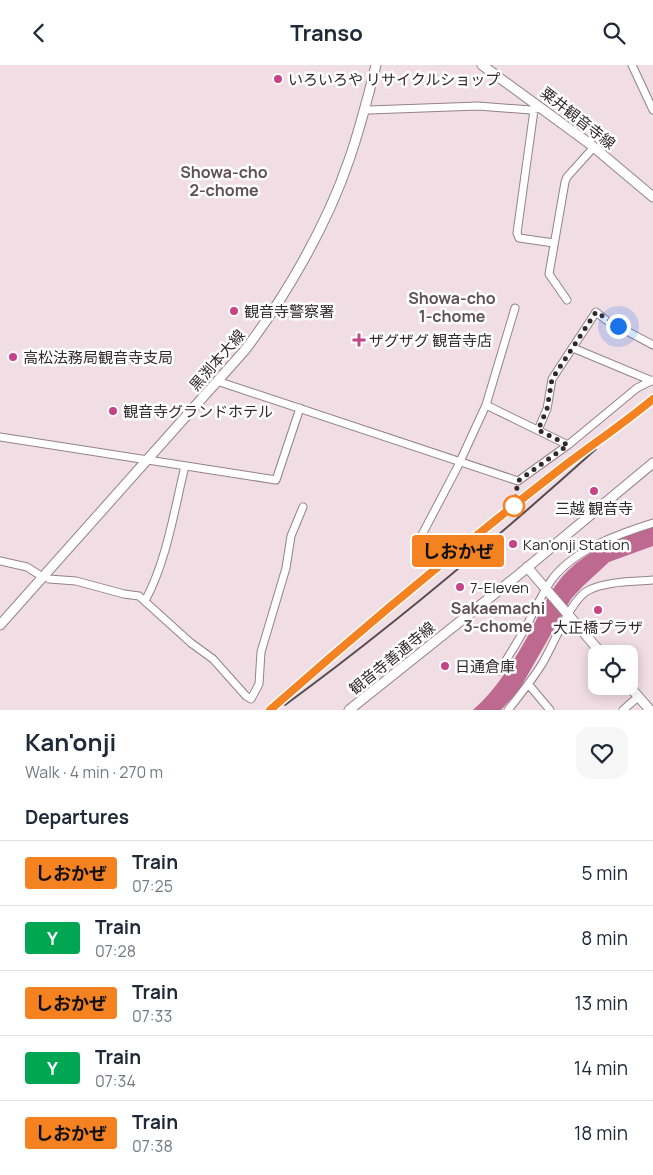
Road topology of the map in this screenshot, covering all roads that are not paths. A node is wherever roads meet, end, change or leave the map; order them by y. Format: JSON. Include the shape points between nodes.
{"nodes":[{"id":1,"x":376,"y":65,"type":"edge"},
{"id":2,"x":482,"y":65,"type":"edge"},
{"id":3,"x":632,"y":65,"type":"edge"},
{"id":4,"x":538,"y":109,"type":"junction"},
{"id":5,"x":369,"y":110,"type":"dead end"},
{"id":6,"x":653,"y":110,"type":"edge"},
{"id":7,"x":594,"y":147,"type":"junction"},
{"id":8,"x":653,"y":197,"type":"edge"},
{"id":9,"x":554,"y":243,"type":"junction"},
{"id":10,"x":567,"y":300,"type":"dead end"},
{"id":11,"x":515,"y":308,"type":"dead end"},
{"id":12,"x":653,"y":345,"type":"edge"},
{"id":13,"x":572,"y":348,"type":"junction"},
{"id":14,"x":652,"y":380,"type":"edge"},
{"id":15,"x":217,"y":381,"type":"junction"},
{"id":16,"x":486,"y":405,"type":"junction"},
{"id":17,"x":300,"y":408,"type":"junction"},
{"id":18,"x":538,"y":430,"type":"junction"},
{"id":19,"x":0,"y":437,"type":"edge"},
{"id":20,"x":568,"y":445,"type":"junction"},
{"id":21,"x":148,"y":459,"type":"junction"},
{"id":22,"x":460,"y":462,"type":"junction"},
{"id":23,"x":653,"y":463,"type":"edge"},
{"id":24,"x":185,"y":466,"type":"junction"},
{"id":25,"x":302,"y":507,"type":"dead end"},
{"id":26,"x":653,"y":523,"type":"edge"},
{"id":27,"x":415,"y":548,"type":"dead end"},
{"id":28,"x":0,"y":561,"type":"edge"},
{"id":29,"x":527,"y":567,"type":"junction"},
{"id":30,"x":38,"y":574,"type":"dead end"},
{"id":31,"x":49,"y":579,"type":"dead end"},
{"id":32,"x":653,"y":580,"type":"edge"},
{"id":33,"x":546,"y":589,"type":"junction"},
{"id":34,"x":146,"y":601,"type":"junction"},
{"id":35,"x":568,"y":614,"type":"junction"},
{"id":36,"x":0,"y":625,"type":"edge"},
{"id":37,"x":594,"y":645,"type":"edge"},
{"id":38,"x":499,"y":671,"type":"dead end"},
{"id":39,"x":529,"y":685,"type":"junction"},
{"id":40,"x":638,"y":697,"type":"joint"},
{"id":41,"x":650,"y":706,"type":"edge"},
{"id":42,"x":349,"y":710,"type":"edge"},
{"id":43,"x":508,"y":710,"type":"edge"},
{"id":44,"x":550,"y":710,"type":"edge"},
{"id":45,"x":623,"y":710,"type":"edge"}],
"edges":[{"from":1,"to":15,"type":"main road","name":"黒渕本大線","via":[[349,161],[321,225],[267,321]]},
{"from":2,"to":4,"type":"main road","name":"粟井観音寺線"},
{"from":3,"to":6,"type":"street"},
{"from":4,"to":5,"type":"street","via":[[478,106]]},
{"from":4,"to":7,"type":"main road","name":"粟井観音寺線"},
{"from":4,"to":9,"type":"street","via":[[517,233],[519,238]]},
{"from":7,"to":8,"type":"main road","name":"粟井観音寺線"},
{"from":7,"to":9,"type":"street","via":[[567,177]]},
{"from":9,"to":10,"type":"street","via":[[550,275]]},
{"from":11,"to":16,"type":"street"},
{"from":12,"to":13,"type":"street","via":[[596,312]]},
{"from":13,"to":14,"type":"street"},
{"from":13,"to":18,"type":"street","via":[[552,379],[547,409]]},
{"from":14,"to":20,"type":"street","via":[[637,388]]},
{"from":15,"to":17,"type":"street"},
{"from":15,"to":21,"type":"main road","name":"黒渕本大線"},
{"from":16,"to":18,"type":"street"},
{"from":16,"to":22,"type":"street"},
{"from":17,"to":22,"type":"street"},
{"from":17,"to":24,"type":"street","via":[[276,480]]},
{"from":18,"to":20,"type":"street"},
{"from":19,"to":21,"type":"street"},
{"from":20,"to":22,"type":"street","via":[[518,481]]},
{"from":21,"to":24,"type":"street"},
{"from":21,"to":36,"type":"main road","name":"黒渕本大線"},
{"from":22,"to":27,"type":"street"},
{"from":23,"to":29,"type":"main road","name":"観音寺善通寺線"},
{"from":24,"to":34,"type":"street","via":[[161,566]]},
{"from":25,"to":34,"type":"street","via":[[291,536],[286,568],[261,652],[259,684],[251,699],[213,659],[190,643]]},
{"from":26,"to":33,"type":"street","via":[[618,535],[582,554],[567,564]]},
{"from":28,"to":30,"type":"street","via":[[27,567]]},
{"from":29,"to":33,"type":"main road"},
{"from":29,"to":42,"type":"main road","name":"観音寺善通寺線"},
{"from":31,"to":34,"type":"street","via":[[76,581],[139,596]]},
{"from":32,"to":35,"type":"street","via":[[587,590]]},
{"from":33,"to":35,"type":"main road"},
{"from":33,"to":38,"type":"street"},
{"from":35,"to":37,"type":"main road"},
{"from":35,"to":39,"type":"street"},
{"from":39,"to":43,"type":"street"},
{"from":39,"to":44,"type":"street"},
{"from":40,"to":41,"type":"main road"},
{"from":40,"to":45,"type":"street"}]}
